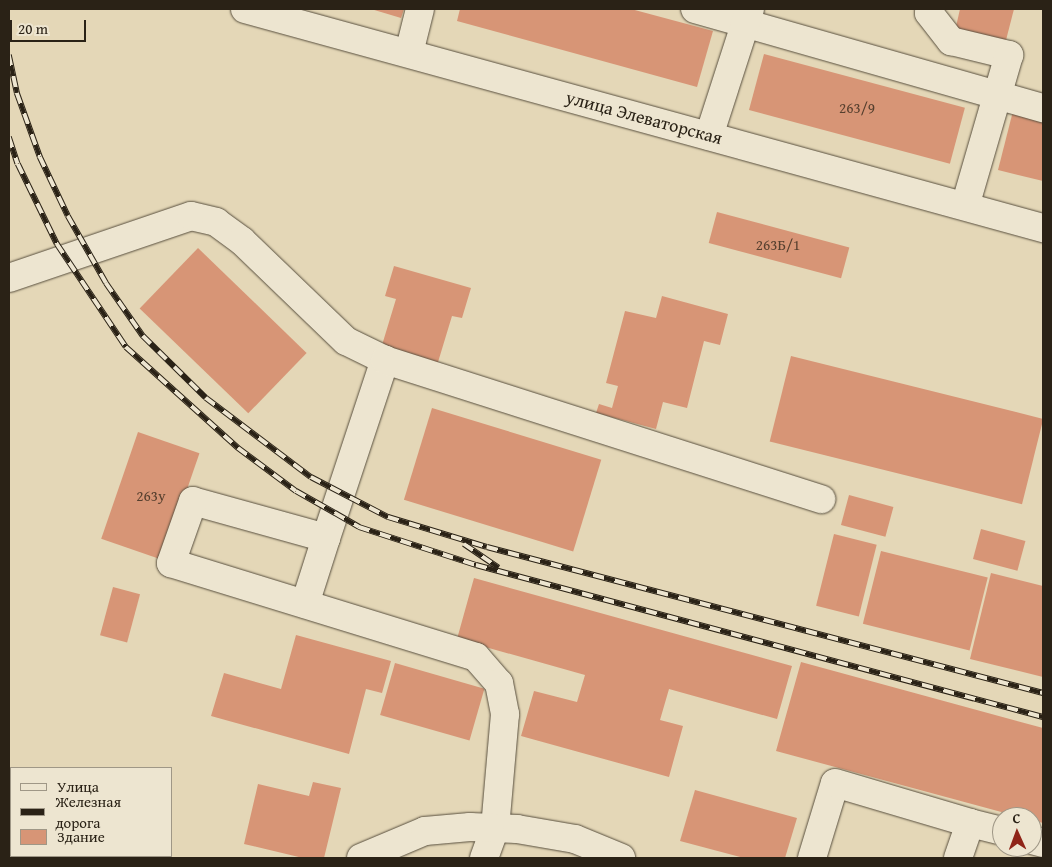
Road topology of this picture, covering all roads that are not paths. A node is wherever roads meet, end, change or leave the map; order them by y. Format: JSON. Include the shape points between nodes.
{"nodes":[{"id":1,"x":245,"y":9,"type":"edge"},
{"id":2,"x":420,"y":9,"type":"edge"},
{"id":3,"x":695,"y":9,"type":"edge"},
{"id":4,"x":930,"y":9,"type":"edge"},
{"id":5,"x":748,"y":15,"type":"edge"},
{"id":6,"x":408,"y":53,"type":"junction"},
{"id":7,"x":997,"y":95,"type":"junction"},
{"id":8,"x":1043,"y":108,"type":"edge"},
{"id":9,"x":709,"y":136,"type":"junction"},
{"id":10,"x":965,"y":206,"type":"junction"},
{"id":11,"x":1043,"y":228,"type":"edge"},
{"id":12,"x":9,"y":278,"type":"edge"},
{"id":13,"x":385,"y":360,"type":"junction"},
{"id":14,"x":820,"y":499,"type":"dead end"},
{"id":15,"x":326,"y":538,"type":"junction"},
{"id":16,"x":305,"y":604,"type":"junction"},
{"id":17,"x":970,"y":822,"type":"junction"},
{"id":18,"x":495,"y":828,"type":"junction"},
{"id":19,"x":992,"y":828,"type":"edge"},
{"id":20,"x":361,"y":858,"type":"edge"},
{"id":21,"x":484,"y":858,"type":"edge"},
{"id":22,"x":621,"y":858,"type":"edge"},
{"id":23,"x":812,"y":858,"type":"edge"},
{"id":24,"x":958,"y":858,"type":"edge"}],
"edges":[{"from":1,"to":6,"type":"street","name":"улица Элеваторская"},
{"from":2,"to":6,"type":"street"},
{"from":3,"to":5,"type":"street"},
{"from":4,"to":7,"type":"street","via":[[929,13],[950,41],[1009,55]]},
{"from":5,"to":7,"type":"street"},
{"from":5,"to":9,"type":"street"},
{"from":6,"to":9,"type":"street","name":"улица Элеваторская"},
{"from":7,"to":8,"type":"street"},
{"from":7,"to":10,"type":"street"},
{"from":9,"to":10,"type":"street","name":"улица Элеваторская"},
{"from":10,"to":11,"type":"street","name":"улица Элеваторская"},
{"from":12,"to":13,"type":"street","via":[[191,216],[216,222],[235,236],[346,341]]},
{"from":13,"to":14,"type":"street"},
{"from":13,"to":15,"type":"street"},
{"from":15,"to":16,"type":"street"},
{"from":15,"to":16,"type":"street","via":[[193,501],[172,563]]},
{"from":16,"to":18,"type":"street","via":[[476,657],[499,683],[505,714]]},
{"from":17,"to":19,"type":"street"},
{"from":17,"to":23,"type":"street","via":[[835,783]]},
{"from":17,"to":24,"type":"street"},
{"from":18,"to":20,"type":"street","via":[[426,831]]},
{"from":18,"to":21,"type":"street"},
{"from":18,"to":22,"type":"street","via":[[575,839]]}]}
